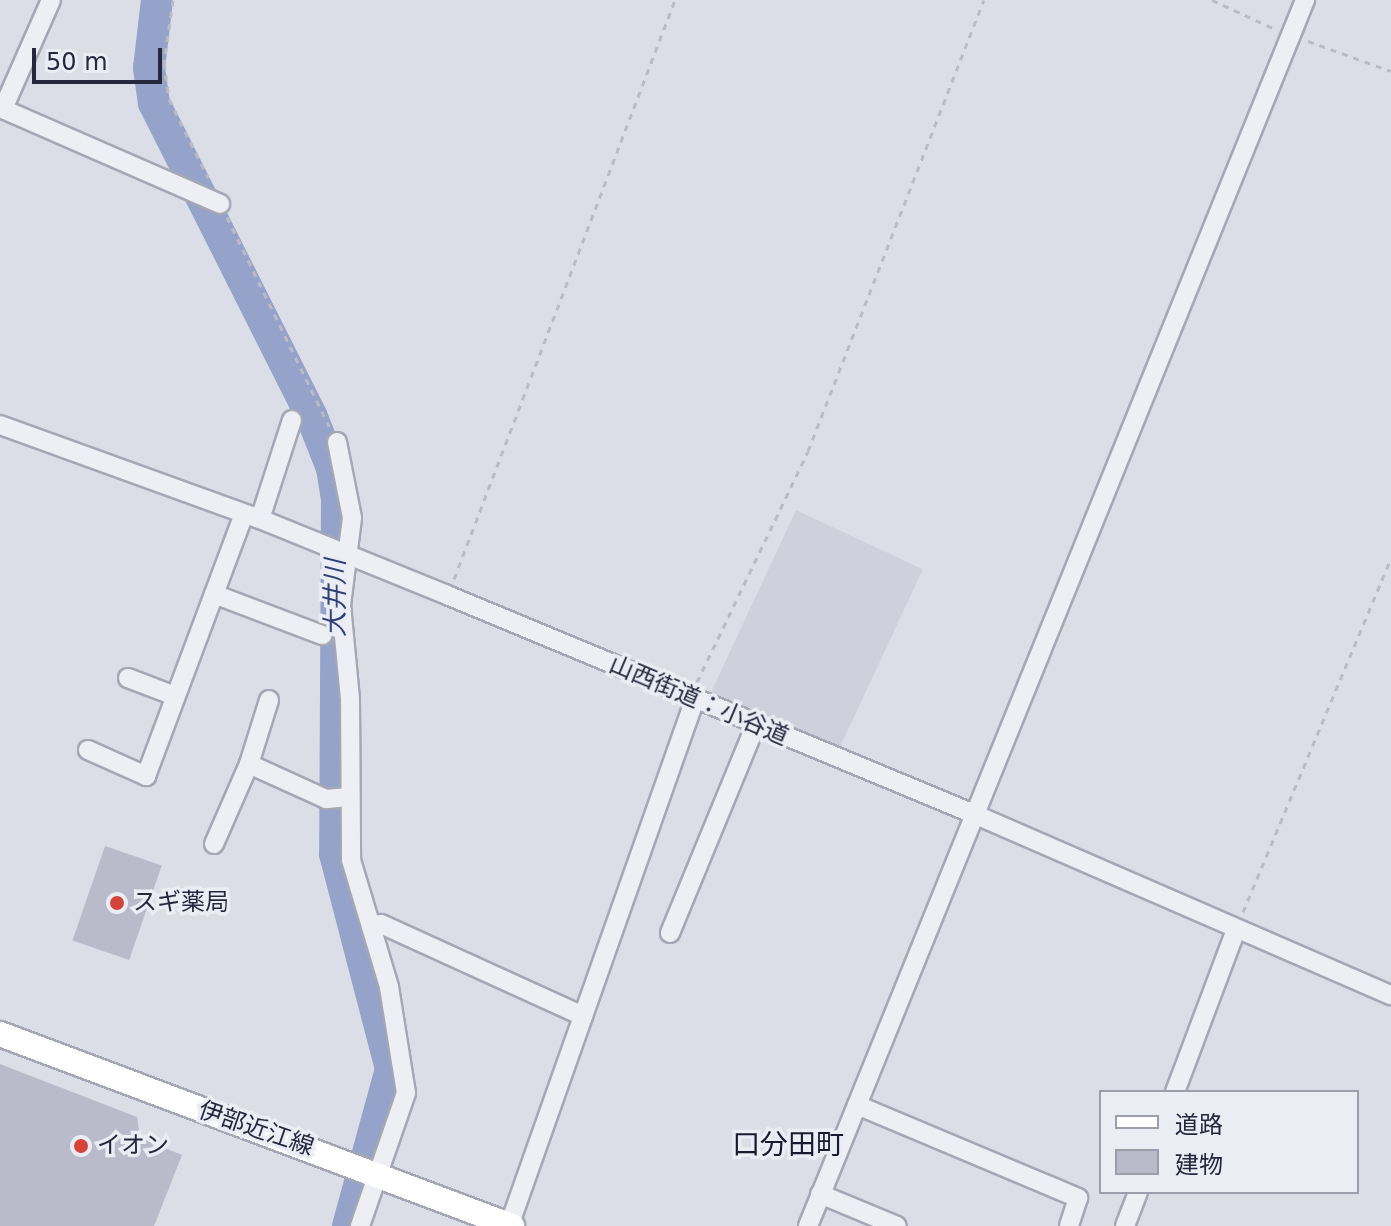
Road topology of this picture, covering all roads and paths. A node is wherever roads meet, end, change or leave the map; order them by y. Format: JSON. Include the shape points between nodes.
{"nodes":[{"id":1,"x":51,"y":0,"type":"edge"},
{"id":2,"x":173,"y":0,"type":"edge"},
{"id":3,"x":675,"y":0,"type":"edge"},
{"id":4,"x":984,"y":0,"type":"edge"},
{"id":5,"x":1212,"y":0,"type":"edge"},
{"id":6,"x":1305,"y":0,"type":"edge"},
{"id":7,"x":1290,"y":37,"type":"junction"},
{"id":8,"x":1391,"y":71,"type":"edge"},
{"id":9,"x":1,"y":111,"type":"edge"},
{"id":10,"x":220,"y":204,"type":"junction"},
{"id":11,"x":292,"y":420,"type":"dead end"},
{"id":12,"x":0,"y":425,"type":"edge"},
{"id":13,"x":337,"y":442,"type":"joint"},
{"id":14,"x":252,"y":517,"type":"junction"},
{"id":15,"x":347,"y":556,"type":"junction"},
{"id":16,"x":1391,"y":558,"type":"edge"},
{"id":17,"x":214,"y":594,"type":"junction"},
{"id":18,"x":447,"y":595,"type":"junction"},
{"id":19,"x":322,"y":635,"type":"dead end"},
{"id":20,"x":128,"y":678,"type":"dead end"},
{"id":21,"x":175,"y":696,"type":"junction"},
{"id":22,"x":693,"y":698,"type":"junction"},
{"id":23,"x":269,"y":700,"type":"dead end"},
{"id":24,"x":756,"y":724,"type":"junction"},
{"id":25,"x":88,"y":750,"type":"dead end"},
{"id":26,"x":249,"y":764,"type":"junction"},
{"id":27,"x":349,"y":797,"type":"junction"},
{"id":28,"x":974,"y":814,"type":"junction"},
{"id":29,"x":214,"y":844,"type":"dead end"},
{"id":30,"x":371,"y":927,"type":"junction"},
{"id":31,"x":1236,"y":930,"type":"junction"},
{"id":32,"x":670,"y":933,"type":"dead end"},
{"id":33,"x":1391,"y":995,"type":"edge"},
{"id":34,"x":583,"y":1016,"type":"junction"},
{"id":35,"x":0,"y":1034,"type":"edge"},
{"id":36,"x":1176,"y":1090,"type":"edge"},
{"id":37,"x":857,"y":1105,"type":"junction"},
{"id":38,"x":378,"y":1172,"type":"junction"},
{"id":39,"x":820,"y":1194,"type":"junction"},
{"id":40,"x":1137,"y":1194,"type":"edge"},
{"id":41,"x":360,"y":1226,"type":"edge"},
{"id":42,"x":510,"y":1226,"type":"edge"},
{"id":43,"x":808,"y":1226,"type":"edge"},
{"id":44,"x":897,"y":1226,"type":"edge"},
{"id":45,"x":1069,"y":1226,"type":"edge"},
{"id":46,"x":1125,"y":1226,"type":"edge"}],
"edges":[{"from":1,"to":9,"type":"street"},
{"from":2,"to":10,"type":"path","via":[[164,63],[169,99]]},
{"from":3,"to":18,"type":"path"},
{"from":4,"to":22,"type":"path","via":[[808,451]]},
{"from":5,"to":7,"type":"path"},
{"from":6,"to":7,"type":"street"},
{"from":7,"to":8,"type":"path","via":[[1327,45]]},
{"from":7,"to":28,"type":"street"},
{"from":9,"to":10,"type":"street"},
{"from":10,"to":13,"type":"path"},
{"from":11,"to":14,"type":"street"},
{"from":12,"to":14,"type":"street","name":"山西街道：小谷道"},
{"from":13,"to":15,"type":"street","via":[[352,518]]},
{"from":14,"to":15,"type":"street","name":"山西街道：小谷道"},
{"from":14,"to":17,"type":"street"},
{"from":15,"to":18,"type":"street","name":"山西街道：小谷道"},
{"from":15,"to":27,"type":"street","via":[[341,605],[350,699]]},
{"from":16,"to":31,"type":"path"},
{"from":17,"to":19,"type":"street"},
{"from":17,"to":21,"type":"street"},
{"from":18,"to":22,"type":"street","name":"山西街道：小谷道"},
{"from":20,"to":21,"type":"street"},
{"from":21,"to":25,"type":"street","via":[[146,776]]},
{"from":22,"to":24,"type":"street","name":"山西街道：小谷道"},
{"from":22,"to":34,"type":"street"},
{"from":23,"to":26,"type":"street"},
{"from":24,"to":28,"type":"street","name":"山西街道：小谷道"},
{"from":24,"to":32,"type":"street"},
{"from":26,"to":27,"type":"street","via":[[326,799]]},
{"from":26,"to":29,"type":"street"},
{"from":27,"to":30,"type":"street","via":[[351,860]]},
{"from":28,"to":31,"type":"street","name":"山西街道：小谷道"},
{"from":28,"to":37,"type":"street"},
{"from":30,"to":34,"type":"street","via":[[381,924]]},
{"from":30,"to":38,"type":"street","via":[[389,987],[406,1093]]},
{"from":31,"to":33,"type":"street","name":"山西街道：小谷道"},
{"from":31,"to":36,"type":"street"},
{"from":34,"to":42,"type":"street"},
{"from":35,"to":38,"type":"main road","name":"伊部近江線"},
{"from":37,"to":39,"type":"street"},
{"from":37,"to":45,"type":"street","via":[[1078,1198]]},
{"from":38,"to":41,"type":"street"},
{"from":38,"to":42,"type":"main road","name":"伊部近江線"},
{"from":39,"to":43,"type":"street"},
{"from":39,"to":44,"type":"street"},
{"from":40,"to":46,"type":"street"}]}
